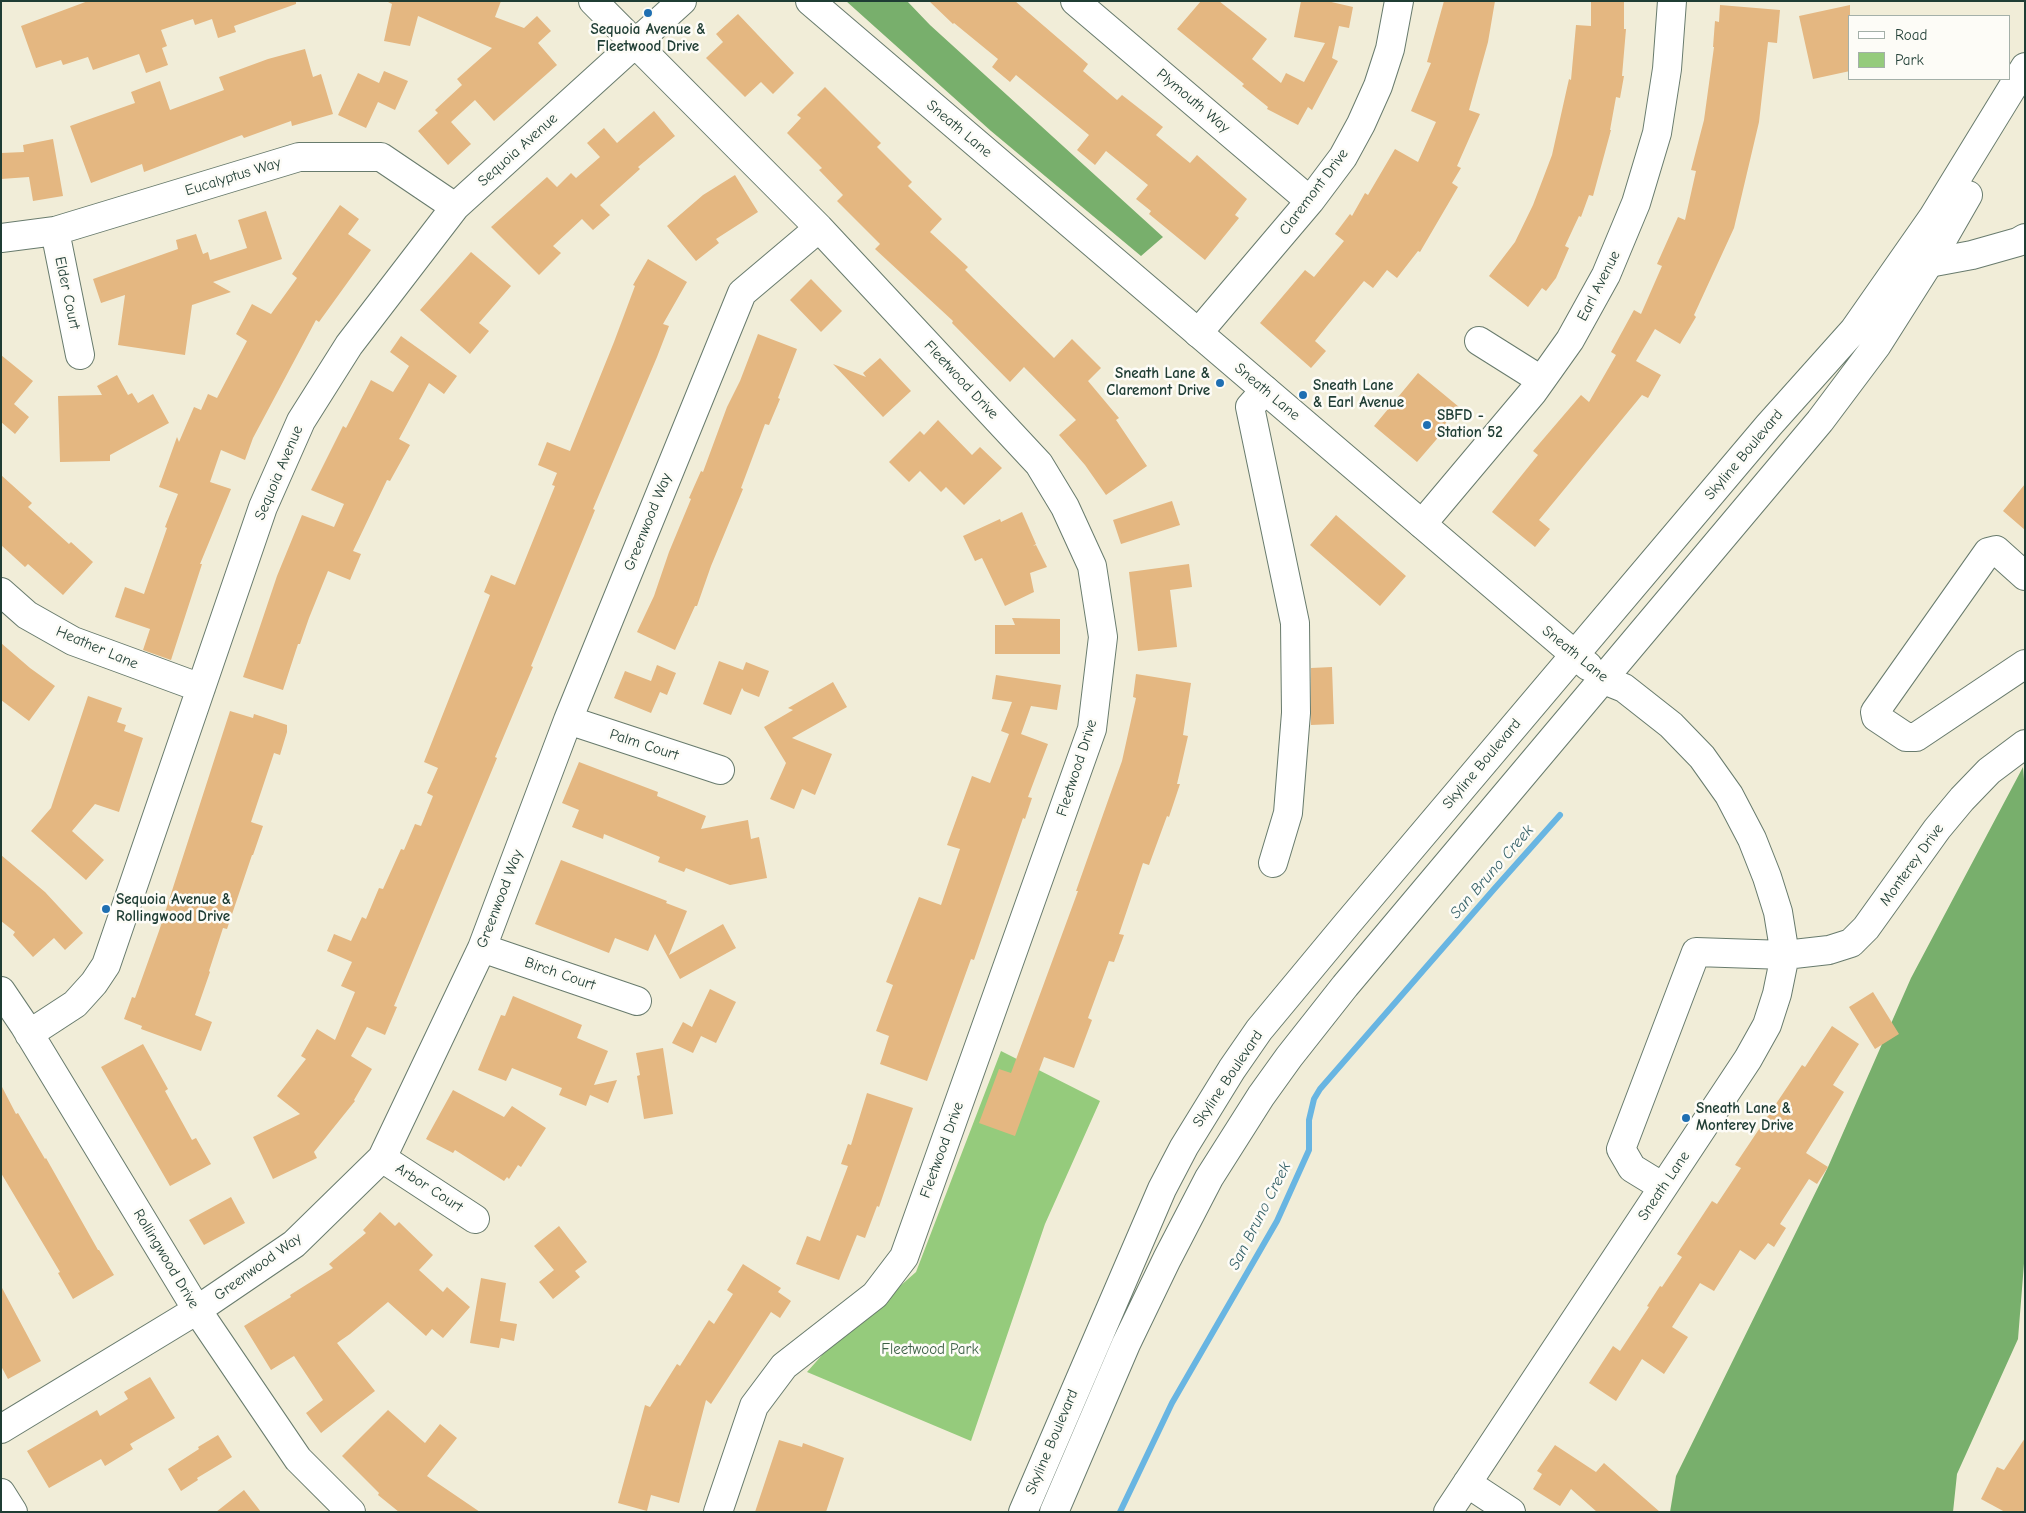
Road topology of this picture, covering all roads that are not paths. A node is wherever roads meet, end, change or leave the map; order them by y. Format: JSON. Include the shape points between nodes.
{"nodes":[{"id":1,"x":593,"y":1,"type":"edge"},
{"id":2,"x":682,"y":1,"type":"edge"},
{"id":3,"x":810,"y":1,"type":"edge"},
{"id":4,"x":1076,"y":1,"type":"edge"},
{"id":5,"x":1399,"y":1,"type":"edge"},
{"id":6,"x":1672,"y":1,"type":"edge"},
{"id":7,"x":636,"y":43,"type":"junction"},
{"id":8,"x":2025,"y":67,"type":"edge"},
{"id":9,"x":2025,"y":90,"type":"edge"},
{"id":10,"x":1310,"y":201,"type":"junction"},
{"id":11,"x":455,"y":207,"type":"junction"},
{"id":12,"x":819,"y":228,"type":"junction"},
{"id":13,"x":55,"y":231,"type":"junction"},
{"id":14,"x":1,"y":238,"type":"edge"},
{"id":15,"x":2025,"y":238,"type":"edge"},
{"id":16,"x":1929,"y":263,"type":"junction"},
{"id":17,"x":1198,"y":333,"type":"junction"},
{"id":18,"x":1479,"y":341,"type":"dead end"},
{"id":19,"x":80,"y":355,"type":"dead end"},
{"id":20,"x":1541,"y":380,"type":"junction"},
{"id":21,"x":1265,"y":390,"type":"junction"},
{"id":22,"x":1422,"y":524,"type":"junction"},
{"id":23,"x":2025,"y":576,"type":"edge"},
{"id":24,"x":1,"y":592,"type":"edge"},
{"id":25,"x":1574,"y":655,"type":"junction"},
{"id":26,"x":2025,"y":664,"type":"edge"},
{"id":27,"x":1604,"y":680,"type":"junction"},
{"id":28,"x":201,"y":688,"type":"junction"},
{"id":29,"x":568,"y":720,"type":"junction"},
{"id":30,"x":2025,"y":744,"type":"edge"},
{"id":31,"x":720,"y":770,"type":"dead end"},
{"id":32,"x":1273,"y":863,"type":"dead end"},
{"id":33,"x":482,"y":948,"type":"junction"},
{"id":34,"x":1785,"y":955,"type":"junction"},
{"id":35,"x":1,"y":991,"type":"edge"},
{"id":36,"x":637,"y":1001,"type":"dead end"},
{"id":37,"x":29,"y":1034,"type":"junction"},
{"id":38,"x":382,"y":1158,"type":"junction"},
{"id":39,"x":1663,"y":1187,"type":"junction"},
{"id":40,"x":475,"y":1219,"type":"dead end"},
{"id":41,"x":197,"y":1310,"type":"junction"},
{"id":42,"x":1,"y":1429,"type":"edge"},
{"id":43,"x":1467,"y":1483,"type":"junction"},
{"id":44,"x":1,"y":1492,"type":"edge"},
{"id":45,"x":13,"y":1512,"type":"edge"},
{"id":46,"x":351,"y":1512,"type":"edge"},
{"id":47,"x":718,"y":1512,"type":"edge"},
{"id":48,"x":1023,"y":1512,"type":"edge"},
{"id":49,"x":1054,"y":1512,"type":"edge"},
{"id":50,"x":1448,"y":1512,"type":"edge"},
{"id":51,"x":1511,"y":1512,"type":"edge"}],
"edges":[{"from":1,"to":7,"type":"street","name":"Fleetwood Drive"},
{"from":2,"to":7,"type":"street","name":"Sequoia Avenue"},
{"from":3,"to":17,"type":"street","name":"Sneath Lane"},
{"from":4,"to":10,"type":"street","name":"Plymouth Way"},
{"from":5,"to":10,"type":"street","name":"Claremont Drive","via":[[1390,49],[1370,105],[1343,157]]},
{"from":6,"to":20,"type":"street","name":"Earl Avenue","via":[[1670,49],[1662,105],[1636,203],[1595,297]]},
{"from":7,"to":11,"type":"street","name":"Sequoia Avenue"},
{"from":7,"to":12,"type":"street","name":"Fleetwood Drive"},
{"from":8,"to":25,"type":"street","name":"Skyline Boulevard","via":[[1934,218],[1854,330]]},
{"from":9,"to":16,"type":"street","name":"Skyline Boulevard"},
{"from":10,"to":17,"type":"street","name":"Claremont Drive"},
{"from":11,"to":13,"type":"street","name":"Eucalyptus Way","via":[[381,156],[299,157]]},
{"from":11,"to":28,"type":"street","name":"Sequoia Avenue","via":[[349,345],[301,421],[263,507]]},
{"from":12,"to":29,"type":"street","name":"Greenwood Way","via":[[742,293]]},
{"from":12,"to":47,"type":"street","name":"Fleetwood Drive","via":[[1039,464],[1065,508],[1092,566],[1103,637],[1092,729],[904,1258],[874,1296],[784,1366],[754,1406]]},
{"from":13,"to":14,"type":"street","name":"Eucalyptus Way"},
{"from":13,"to":19,"type":"street","name":"Elder Court"},
{"from":15,"to":16,"type":"street","via":[[1972,255]]},
{"from":16,"to":27,"type":"street","name":"Skyline Boulevard","via":[[1872,352],[1820,421]]},
{"from":17,"to":21,"type":"street","name":"Sneath Lane"},
{"from":18,"to":20,"type":"street"},
{"from":20,"to":22,"type":"street","name":"Earl Avenue"},
{"from":21,"to":22,"type":"street","name":"Sneath Lane"},
{"from":21,"to":32,"type":"street","via":[[1250,407],[1295,623],[1296,713],[1288,813]]},
{"from":22,"to":25,"type":"street","name":"Sneath Lane"},
{"from":23,"to":26,"type":"street","via":[[1996,550],[1988,552],[1875,712],[1876,717],[1906,737],[1916,737]]},
{"from":24,"to":28,"type":"street","name":"Heather Lane","via":[[26,615],[73,641]]},
{"from":25,"to":27,"type":"street","name":"Sneath Lane"},
{"from":25,"to":48,"type":"street","name":"Skyline Boulevard","via":[[1288,994],[1222,1084],[1162,1189]]},
{"from":27,"to":34,"type":"street","name":"Sneath Lane","via":[[1624,688],[1671,725],[1702,757],[1729,795],[1767,877],[1778,912]]},
{"from":27,"to":49,"type":"street","name":"Skyline Boulevard","via":[[1327,1008],[1252,1108],[1209,1178],[1166,1259]]},
{"from":28,"to":37,"type":"street","name":"Sequoia Avenue","via":[[106,965],[75,1004]]},
{"from":29,"to":31,"type":"street","name":"Palm Court"},
{"from":29,"to":33,"type":"street","name":"Greenwood Way"},
{"from":30,"to":34,"type":"street","name":"Monterey Drive","via":[[1989,771],[1962,799],[1866,928],[1851,943],[1829,950]]},
{"from":33,"to":36,"type":"street","name":"Birch Court"},
{"from":33,"to":38,"type":"street","name":"Greenwood Way"},
{"from":34,"to":39,"type":"street","name":"Sneath Lane","via":[[1767,1025]]},
{"from":34,"to":39,"type":"street","name":"Monterey Drive","via":[[1696,952],[1621,1149],[1632,1168]]},
{"from":35,"to":37,"type":"street","name":"Rollingwood Drive"},
{"from":37,"to":41,"type":"street","name":"Rollingwood Drive"},
{"from":38,"to":40,"type":"street","name":"Arbor Court"},
{"from":38,"to":41,"type":"street","name":"Greenwood Way","via":[[294,1244]]},
{"from":39,"to":43,"type":"street","name":"Sneath Lane"},
{"from":41,"to":42,"type":"street","name":"Greenwood Way"},
{"from":41,"to":46,"type":"street","name":"Rollingwood Drive","via":[[298,1459]]},
{"from":43,"to":50,"type":"street","name":"Sneath Lane"},
{"from":43,"to":51,"type":"street"},
{"from":44,"to":45,"type":"street"}]}
